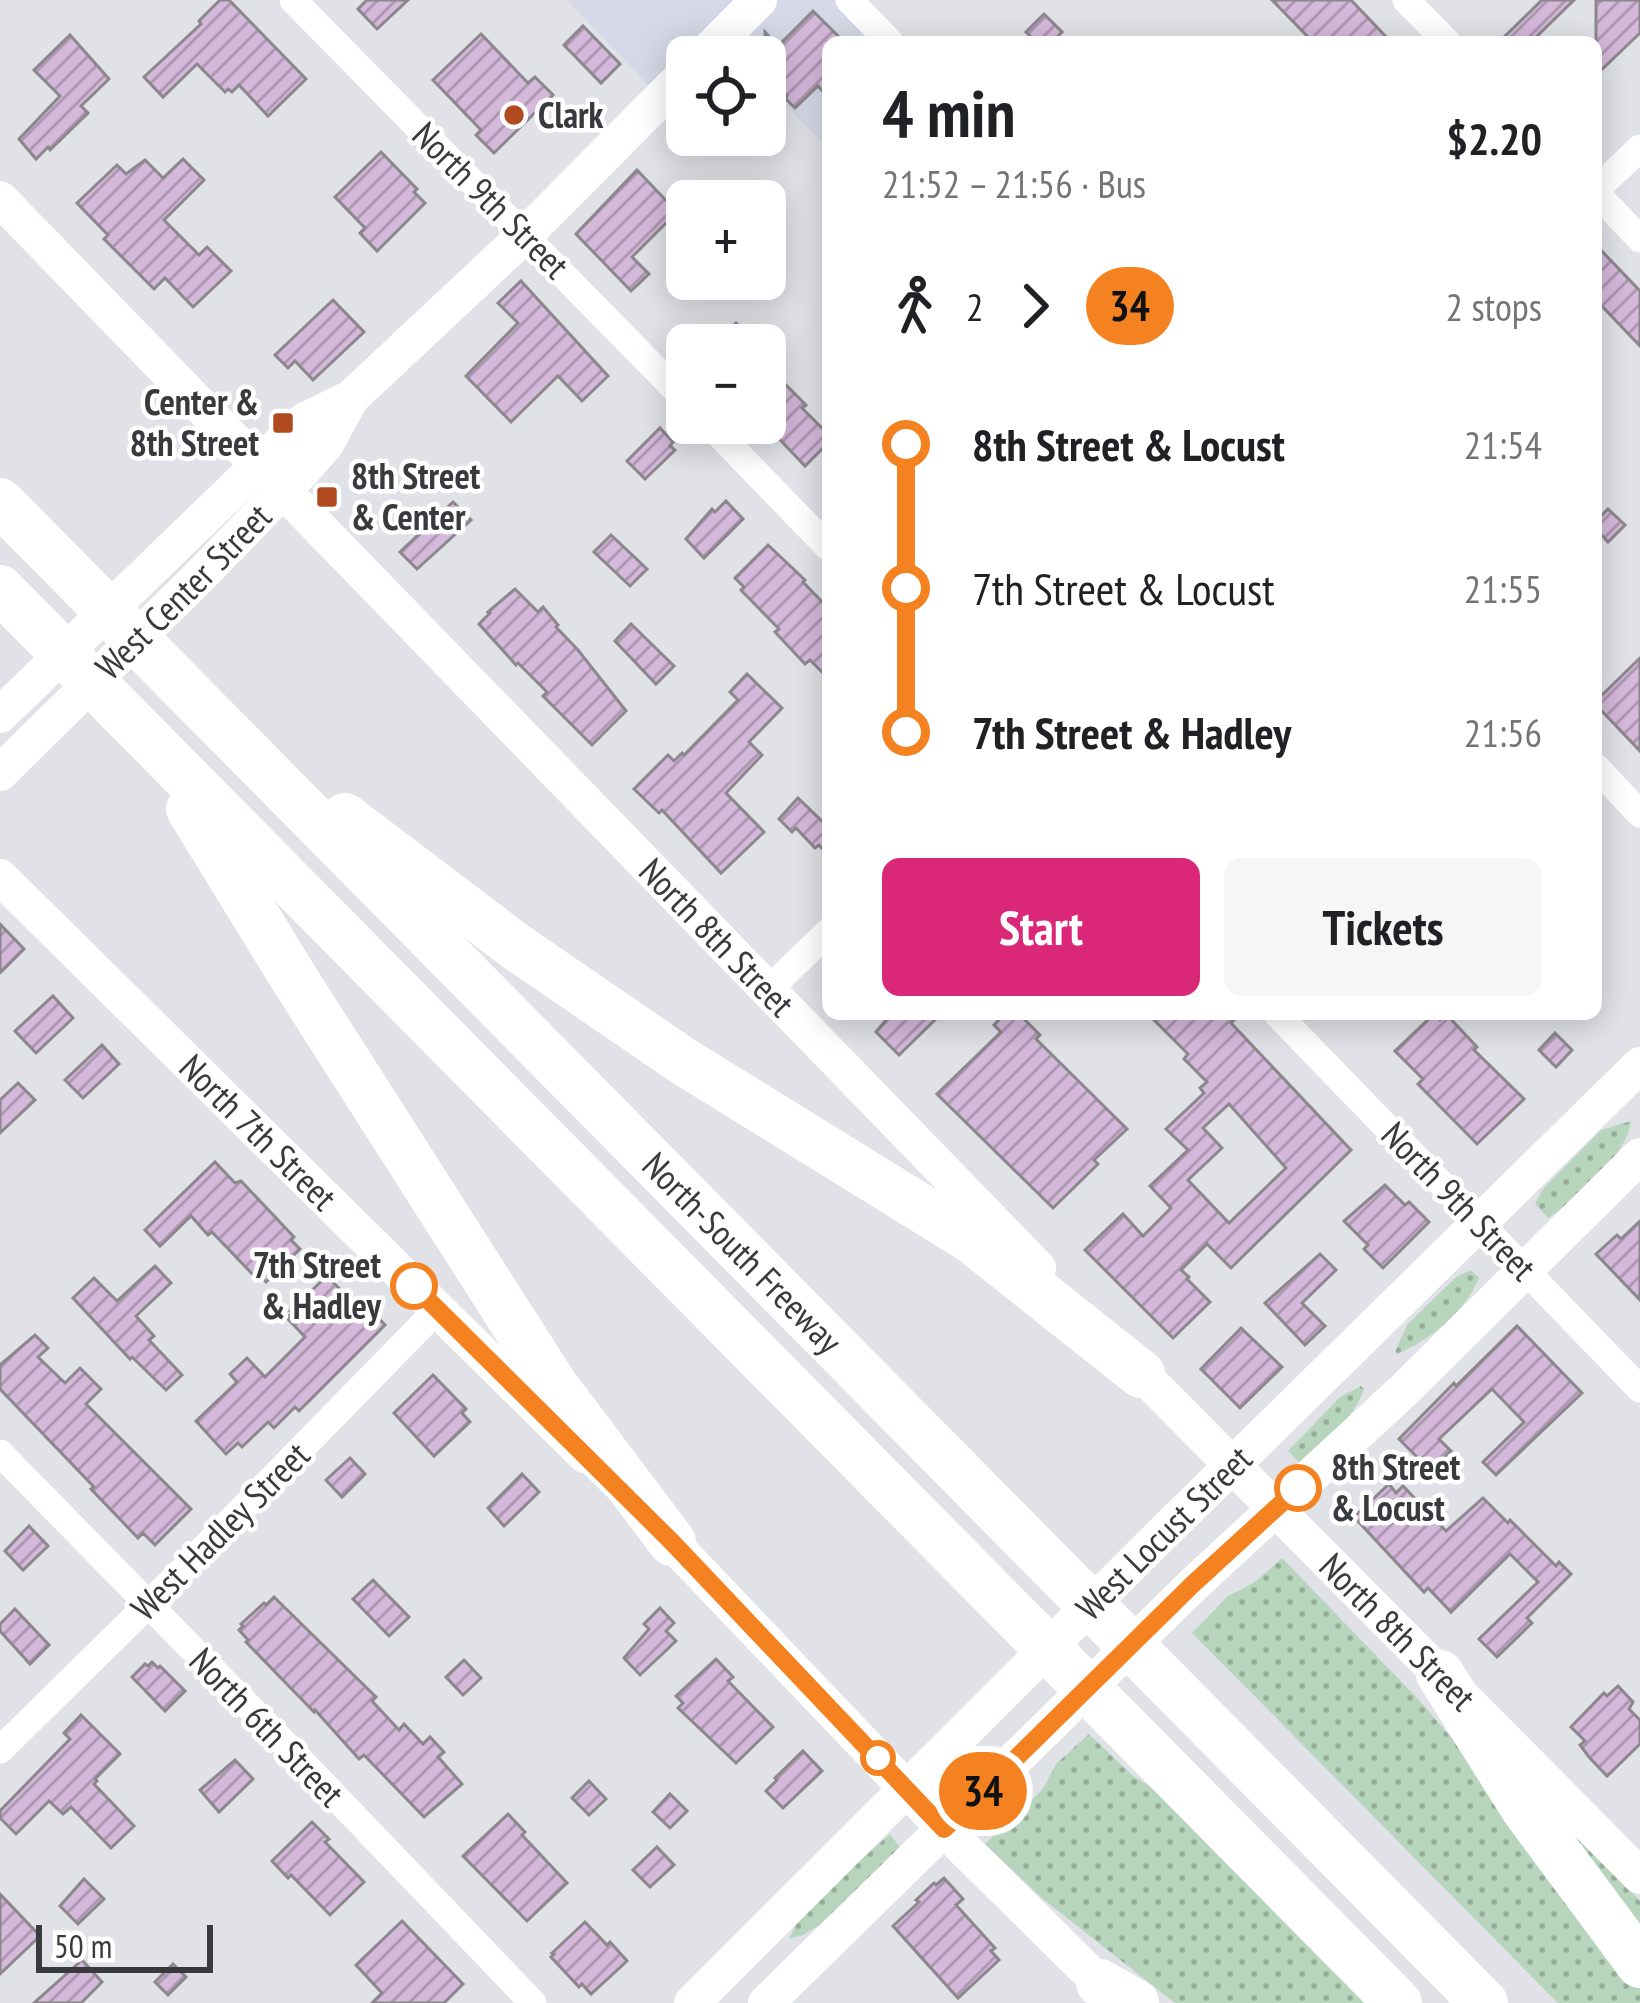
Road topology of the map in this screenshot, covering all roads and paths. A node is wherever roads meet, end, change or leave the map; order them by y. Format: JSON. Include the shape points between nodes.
{"nodes":[{"id":1,"x":293,"y":0,"type":"edge"},
{"id":2,"x":759,"y":0,"type":"edge"},
{"id":3,"x":849,"y":0,"type":"edge"},
{"id":4,"x":1406,"y":0,"type":"edge"},
{"id":5,"x":723,"y":36,"type":"edge"},
{"id":6,"x":884,"y":36,"type":"edge"},
{"id":7,"x":1441,"y":36,"type":"edge"},
{"id":8,"x":666,"y":93,"type":"edge"},
{"id":9,"x":1640,"y":148,"type":"edge"},
{"id":10,"x":1602,"y":186,"type":"edge"},
{"id":11,"x":1602,"y":198,"type":"edge"},
{"id":12,"x":0,"y":199,"type":"edge"},
{"id":13,"x":526,"y":234,"type":"junction"},
{"id":14,"x":1640,"y":239,"type":"edge"},
{"id":15,"x":666,"y":379,"type":"edge"},
{"id":16,"x":728,"y":444,"type":"edge"},
{"id":17,"x":272,"y":477,"type":"junction"},
{"id":18,"x":0,"y":502,"type":"edge"},
{"id":19,"x":822,"y":541,"type":"edge"},
{"id":20,"x":0,"y":589,"type":"edge"},
{"id":21,"x":8,"y":706,"type":"edge"},
{"id":22,"x":209,"y":715,"type":"junction"},
{"id":23,"x":147,"y":738,"type":"junction"},
{"id":24,"x":0,"y":773,"type":"edge"},
{"id":25,"x":1602,"y":773,"type":"edge"},
{"id":26,"x":1640,"y":814,"type":"edge"},
{"id":27,"x":0,"y":878,"type":"edge"},
{"id":28,"x":822,"y":938,"type":"edge"},
{"id":29,"x":767,"y":991,"type":"junction"},
{"id":30,"x":1282,"y":1020,"type":"edge"},
{"id":31,"x":1640,"y":1065,"type":"edge"},
{"id":32,"x":1640,"y":1156,"type":"edge"},
{"id":33,"x":1481,"y":1225,"type":"junction"},
{"id":34,"x":1526,"y":1270,"type":"junction"},
{"id":35,"x":437,"y":1310,"type":"junction"},
{"id":36,"x":1142,"y":1374,"type":"junction"},
{"id":37,"x":1640,"y":1389,"type":"edge"},
{"id":38,"x":0,"y":1453,"type":"edge"},
{"id":39,"x":1232,"y":1466,"type":"junction"},
{"id":40,"x":1275,"y":1510,"type":"junction"},
{"id":41,"x":672,"y":1542,"type":"junction"},
{"id":42,"x":147,"y":1606,"type":"junction"},
{"id":43,"x":1440,"y":1674,"type":"junction"},
{"id":44,"x":0,"y":1750,"type":"edge"},
{"id":45,"x":906,"y":1788,"type":"junction"},
{"id":46,"x":944,"y":1829,"type":"junction"},
{"id":47,"x":1640,"y":1876,"type":"edge"},
{"id":48,"x":1640,"y":1964,"type":"edge"},
{"id":49,"x":1118,"y":1996,"type":"edge"},
{"id":50,"x":533,"y":2003,"type":"edge"},
{"id":51,"x":692,"y":2003,"type":"edge"},
{"id":52,"x":766,"y":2003,"type":"edge"},
{"id":53,"x":1398,"y":2003,"type":"edge"},
{"id":54,"x":1484,"y":2003,"type":"edge"}],
"edges":[{"from":1,"to":13,"type":"street","name":"North 9th Street"},
{"from":2,"to":5,"type":"street"},
{"from":3,"to":6,"type":"street"},
{"from":4,"to":7,"type":"street"},
{"from":8,"to":13,"type":"street","name":"West Center Street"},
{"from":9,"to":10,"type":"street"},
{"from":11,"to":14,"type":"street"},
{"from":12,"to":17,"type":"street","name":"North 8th Street"},
{"from":13,"to":15,"type":"street","name":"North 9th Street"},
{"from":13,"to":17,"type":"street","name":"West Center Street","via":[[351,398],[304,421]]},
{"from":16,"to":19,"type":"street"},
{"from":17,"to":21,"type":"street","name":"West Center Street","via":[[173,547]]},
{"from":17,"to":24,"type":"street","name":"West Center Street","via":[[200,576]]},
{"from":17,"to":29,"type":"street","name":"North 8th Street"},
{"from":18,"to":22,"type":"highway","name":"North-South Freeway"},
{"from":20,"to":23,"type":"highway","name":"North-South Freeway"},
{"from":22,"to":36,"type":"highway","via":[[534,959],[971,1238]]},
{"from":22,"to":54,"type":"highway","name":"North-South Freeway"},
{"from":23,"to":41,"type":"highway","via":[[553,1384]]},
{"from":23,"to":53,"type":"highway","name":"North-South Freeway"},
{"from":25,"to":26,"type":"street"},
{"from":27,"to":35,"type":"street","name":"North 7th Street"},
{"from":28,"to":29,"type":"street"},
{"from":29,"to":36,"type":"street","name":"North 8th Street"},
{"from":30,"to":33,"type":"street","name":"North 9th Street"},
{"from":31,"to":33,"type":"street","name":"West Locust Street"},
{"from":32,"to":34,"type":"street","name":"West Locust Street"},
{"from":33,"to":34,"type":"street","name":"North 9th Street"},
{"from":33,"to":39,"type":"street","name":"West Locust Street"},
{"from":34,"to":37,"type":"street","name":"North 9th Street"},
{"from":34,"to":40,"type":"street","name":"West Locust Street"},
{"from":35,"to":41,"type":"street","name":"North 7th Street"},
{"from":35,"to":42,"type":"street","name":"West Hadley Street"},
{"from":36,"to":39,"type":"street","name":"North 8th Street"},
{"from":38,"to":42,"type":"street","name":"North 6th Street"},
{"from":39,"to":40,"type":"street","name":"North 8th Street"},
{"from":39,"to":45,"type":"street","name":"West Locust Street"},
{"from":40,"to":43,"type":"street","name":"North 8th Street"},
{"from":40,"to":46,"type":"street","name":"West Locust Street"},
{"from":41,"to":45,"type":"street","name":"North 7th Street"},
{"from":42,"to":44,"type":"street","name":"West Hadley Street"},
{"from":42,"to":50,"type":"street","name":"North 6th Street"},
{"from":43,"to":47,"type":"street","name":"North 8th Street"},
{"from":43,"to":48,"type":"highway"},
{"from":45,"to":46,"type":"street","name":"North 7th Street"},
{"from":45,"to":51,"type":"street","name":"West Locust Street"},
{"from":46,"to":49,"type":"street","name":"North 7th Street"},
{"from":46,"to":52,"type":"street","name":"West Locust Street"}]}
